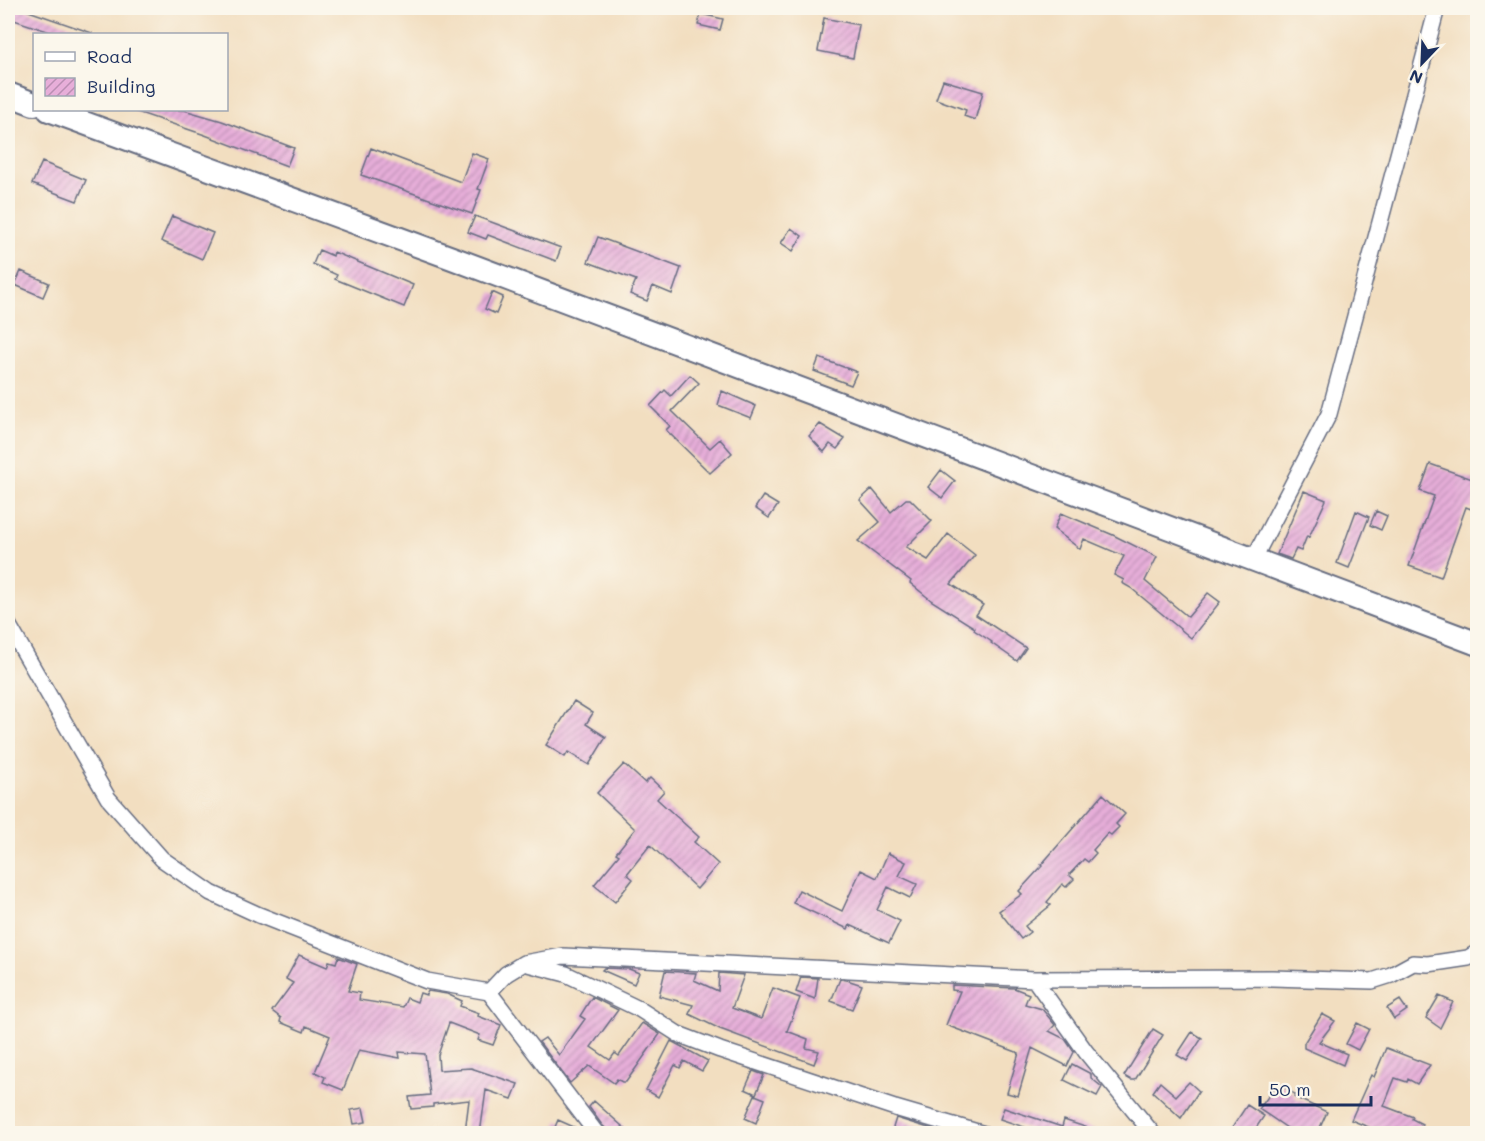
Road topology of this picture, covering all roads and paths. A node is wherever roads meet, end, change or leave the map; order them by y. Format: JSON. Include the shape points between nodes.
{"nodes":[{"id":1,"x":1437,"y":8,"type":"edge"},
{"id":2,"x":8,"y":94,"type":"edge"},
{"id":3,"x":33,"y":104,"type":"edge"},
{"id":4,"x":52,"y":111,"type":"edge"},
{"id":5,"x":1253,"y":560,"type":"junction"},
{"id":6,"x":8,"y":624,"type":"edge"},
{"id":7,"x":1478,"y":644,"type":"edge"},
{"id":8,"x":1478,"y":952,"type":"edge"},
{"id":9,"x":524,"y":963,"type":"junction"},
{"id":10,"x":1034,"y":979,"type":"junction"},
{"id":11,"x":489,"y":992,"type":"junction"},
{"id":12,"x":597,"y":1134,"type":"edge"},
{"id":13,"x":984,"y":1134,"type":"edge"},
{"id":14,"x":1153,"y":1134,"type":"edge"}],
"edges":[{"from":1,"to":5,"type":"street","via":[[1329,414]]},
{"from":2,"to":3,"type":"main road"},
{"from":4,"to":5,"type":"main road"},
{"from":5,"to":7,"type":"main road"},
{"from":6,"to":11,"type":"street","via":[[108,798],[162,859],[211,893],[259,915],[427,981]]},
{"from":8,"to":10,"type":"street","via":[[1468,958],[1413,963],[1372,981]]},
{"from":9,"to":10,"type":"street","via":[[563,956]]},
{"from":9,"to":11,"type":"street","via":[[506,974]]},
{"from":9,"to":13,"type":"street","via":[[566,974],[639,1009],[678,1034],[710,1046]]},
{"from":10,"to":14,"type":"street","via":[[1086,1052]]},
{"from":11,"to":12,"type":"street"}]}
